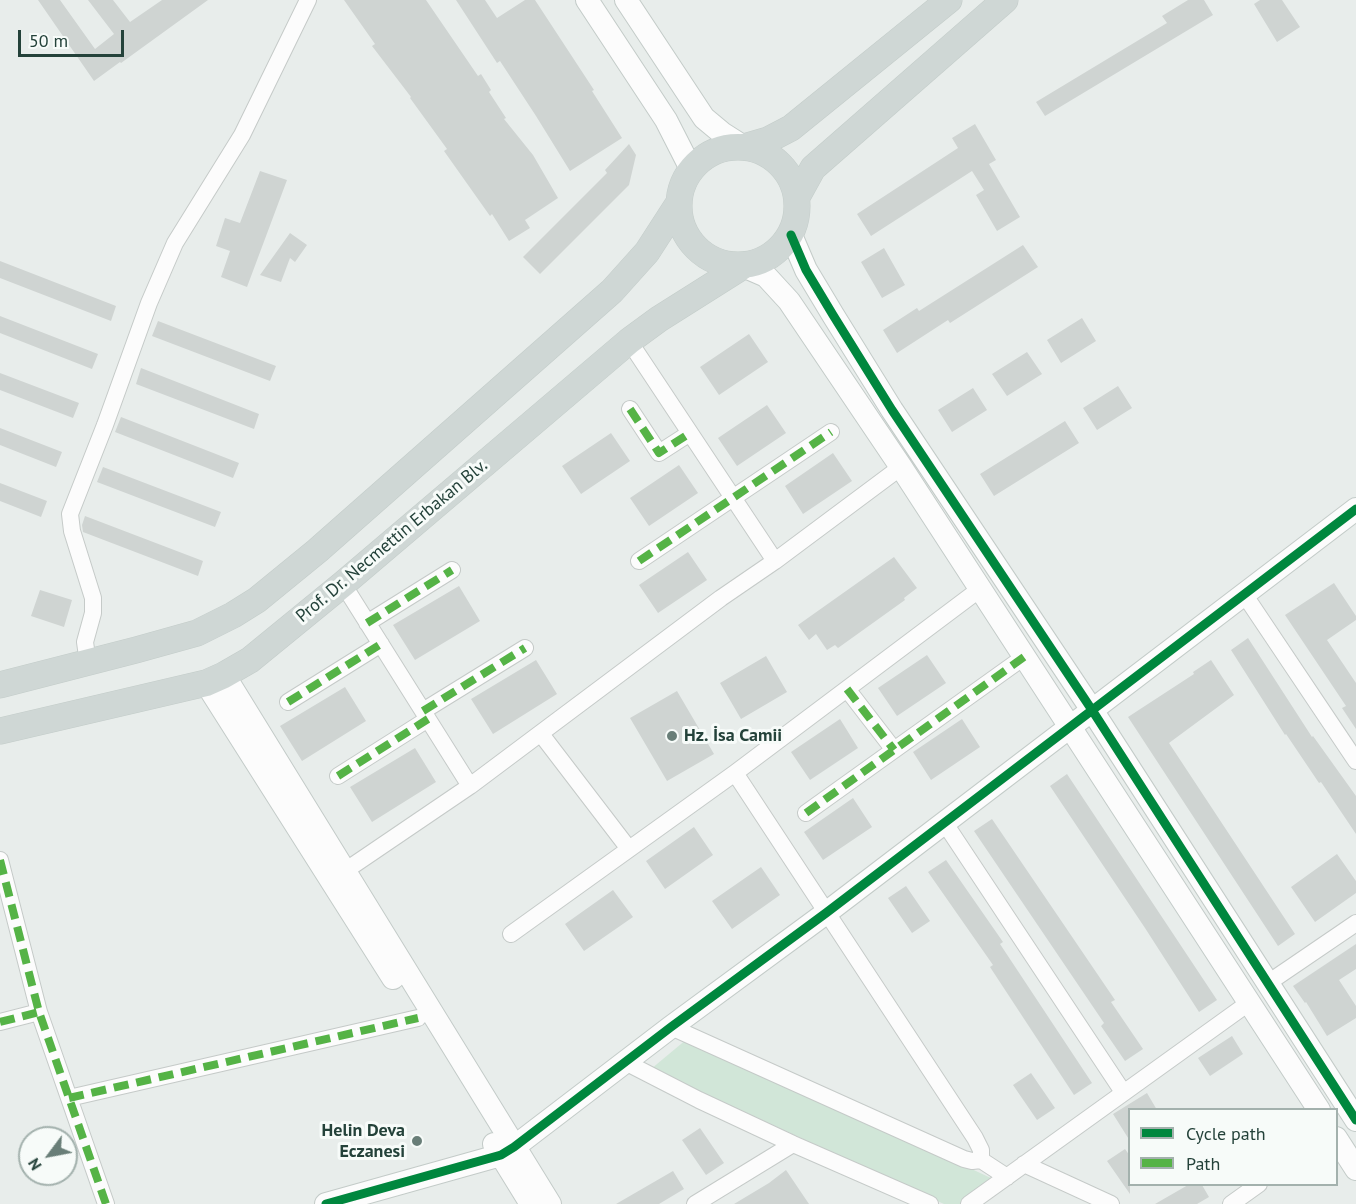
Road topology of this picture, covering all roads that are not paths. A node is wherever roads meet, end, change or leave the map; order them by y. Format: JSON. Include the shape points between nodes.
{"nodes":[{"id":1,"x":308,"y":0,"type":"edge"},
{"id":2,"x":587,"y":0,"type":"edge"},
{"id":3,"x":626,"y":0,"type":"edge"},
{"id":4,"x":950,"y":0,"type":"edge"},
{"id":5,"x":1005,"y":0,"type":"edge"},
{"id":6,"x":744,"y":147,"type":"junction"},
{"id":7,"x":691,"y":168,"type":"junction"},
{"id":8,"x":797,"y":197,"type":"junction"},
{"id":9,"x":678,"y":204,"type":"junction"},
{"id":10,"x":790,"y":235,"type":"junction"},
{"id":11,"x":743,"y":266,"type":"junction"},
{"id":12,"x":629,"y":341,"type":"junction"},
{"id":13,"x":630,"y":409,"type":"dead end"},
{"id":14,"x":831,"y":432,"type":"dead end"},
{"id":15,"x":690,"y":433,"type":"junction"},
{"id":16,"x":901,"y":467,"type":"junction"},
{"id":17,"x":734,"y":498,"type":"junction"},
{"id":18,"x":1356,"y":509,"type":"edge"},
{"id":19,"x":639,"y":561,"type":"dead end"},
{"id":20,"x":775,"y":561,"type":"junction"},
{"id":21,"x":452,"y":570,"type":"dead end"},
{"id":22,"x":343,"y":584,"type":"junction"},
{"id":23,"x":980,"y":589,"type":"junction"},
{"id":24,"x":1244,"y":594,"type":"junction"},
{"id":25,"x":368,"y":623,"type":"junction"},
{"id":26,"x":381,"y":644,"type":"junction"},
{"id":27,"x":525,"y":648,"type":"dead end"},
{"id":28,"x":1024,"y":657,"type":"junction"},
{"id":29,"x":88,"y":663,"type":"junction"},
{"id":30,"x":215,"y":679,"type":"junction"},
{"id":31,"x":0,"y":685,"type":"edge"},
{"id":32,"x":847,"y":689,"type":"junction"},
{"id":33,"x":288,"y":702,"type":"dead end"},
{"id":34,"x":1092,"y":710,"type":"junction"},
{"id":35,"x":425,"y":715,"type":"junction"},
{"id":36,"x":1069,"y":728,"type":"junction"},
{"id":37,"x":0,"y":732,"type":"edge"},
{"id":38,"x":541,"y":734,"type":"junction"},
{"id":39,"x":894,"y":750,"type":"junction"},
{"id":40,"x":1356,"y":761,"type":"edge"},
{"id":41,"x":735,"y":772,"type":"junction"},
{"id":42,"x":338,"y":776,"type":"dead end"},
{"id":43,"x":470,"y":786,"type":"junction"},
{"id":44,"x":806,"y":813,"type":"dead end"},
{"id":45,"x":944,"y":822,"type":"junction"},
{"id":46,"x":629,"y":849,"type":"junction"},
{"id":47,"x":0,"y":860,"type":"edge"},
{"id":48,"x":338,"y":876,"type":"junction"},
{"id":49,"x":826,"y":913,"type":"junction"},
{"id":50,"x":1356,"y":923,"type":"edge"},
{"id":51,"x":512,"y":934,"type":"dead end"},
{"id":52,"x":1268,"y":982,"type":"junction"},
{"id":53,"x":1250,"y":1002,"type":"junction"},
{"id":54,"x":39,"y":1012,"type":"junction"},
{"id":55,"x":418,"y":1018,"type":"junction"},
{"id":56,"x":0,"y":1022,"type":"edge"},
{"id":57,"x":671,"y":1027,"type":"junction"},
{"id":58,"x":625,"y":1062,"type":"junction"},
{"id":59,"x":1123,"y":1092,"type":"junction"},
{"id":60,"x":69,"y":1098,"type":"junction"},
{"id":61,"x":1318,"y":1108,"type":"edge"},
{"id":62,"x":1350,"y":1114,"type":"edge"},
{"id":63,"x":1338,"y":1141,"type":"edge"},
{"id":64,"x":793,"y":1144,"type":"junction"},
{"id":65,"x":508,"y":1151,"type":"junction"},
{"id":66,"x":981,"y":1160,"type":"junction"},
{"id":67,"x":1024,"y":1164,"type":"junction"},
{"id":68,"x":1356,"y":1169,"type":"edge"},
{"id":69,"x":1007,"y":1177,"type":"junction"},
{"id":70,"x":1258,"y":1186,"type":"edge"},
{"id":71,"x":106,"y":1204,"type":"edge"},
{"id":72,"x":326,"y":1204,"type":"edge"},
{"id":73,"x":531,"y":1204,"type":"edge"},
{"id":74,"x":550,"y":1204,"type":"edge"},
{"id":75,"x":695,"y":1204,"type":"edge"},
{"id":76,"x":930,"y":1204,"type":"edge"},
{"id":77,"x":969,"y":1204,"type":"edge"},
{"id":78,"x":1111,"y":1204,"type":"edge"},
{"id":79,"x":1231,"y":1204,"type":"edge"}],
"edges":[{"from":1,"to":29,"type":"street","via":[[242,135],[175,243],[70,514],[93,598],[85,642]]},
{"from":2,"to":7,"type":"street","via":[[666,120]]},
{"from":3,"to":6,"type":"street","via":[[704,118]]},
{"from":4,"to":6,"type":"main road","via":[[791,128]]},
{"from":5,"to":8,"type":"main road","via":[[813,168]]},
{"from":6,"to":7,"type":"main road","via":[[724,148],[706,155]]},
{"from":6,"to":8,"type":"main road","via":[[763,152],[779,163]]},
{"from":7,"to":9,"type":"main road"},
{"from":8,"to":10,"type":"main road","via":[[797,217]]},
{"from":9,"to":11,"type":"main road","via":[[681,225],[690,243],[723,265]]},
{"from":9,"to":29,"type":"main road","via":[[647,252],[612,291],[257,600],[197,633]]},
{"from":10,"to":11,"type":"main road","via":[[762,261]]},
{"from":10,"to":34,"type":"street","via":[[806,270],[892,410]]},
{"from":11,"to":12,"type":"main road","name":"Prof. Dr. Necmettin Erbakan Blv."},
{"from":11,"to":16,"type":"street","via":[[766,276],[784,294]]},
{"from":12,"to":15,"type":"street"},
{"from":12,"to":22,"type":"main road","name":"Prof. Dr. Necmettin Erbakan Blv."},
{"from":13,"to":15,"type":"street","via":[[659,453]]},
{"from":14,"to":17,"type":"street"},
{"from":15,"to":17,"type":"street"},
{"from":16,"to":20,"type":"street"},
{"from":16,"to":23,"type":"street"},
{"from":17,"to":19,"type":"street"},
{"from":17,"to":20,"type":"street"},
{"from":18,"to":24,"type":"street"},
{"from":20,"to":38,"type":"street"},
{"from":21,"to":25,"type":"street"},
{"from":22,"to":25,"type":"street"},
{"from":22,"to":30,"type":"main road","name":"Prof. Dr. Necmettin Erbakan Blv.","via":[[249,660]]},
{"from":23,"to":28,"type":"street"},
{"from":23,"to":32,"type":"street"},
{"from":24,"to":34,"type":"street"},
{"from":24,"to":40,"type":"street"},
{"from":25,"to":26,"type":"street"},
{"from":26,"to":33,"type":"street"},
{"from":26,"to":35,"type":"street"},
{"from":27,"to":35,"type":"street"},
{"from":28,"to":36,"type":"street"},
{"from":28,"to":39,"type":"street"},
{"from":29,"to":31,"type":"main road"},
{"from":30,"to":37,"type":"main road","name":"Prof. Dr. Necmettin Erbakan Blv."},
{"from":30,"to":48,"type":"street"},
{"from":32,"to":39,"type":"street"},
{"from":32,"to":41,"type":"street"},
{"from":34,"to":36,"type":"street"},
{"from":34,"to":52,"type":"street"},
{"from":35,"to":42,"type":"street"},
{"from":35,"to":43,"type":"street"},
{"from":36,"to":45,"type":"street"},
{"from":36,"to":53,"type":"street"},
{"from":38,"to":43,"type":"street"},
{"from":38,"to":46,"type":"street"},
{"from":39,"to":44,"type":"street"},
{"from":41,"to":46,"type":"street"},
{"from":41,"to":49,"type":"street"},
{"from":43,"to":48,"type":"street"},
{"from":45,"to":49,"type":"street"},
{"from":45,"to":59,"type":"street"},
{"from":46,"to":51,"type":"street"},
{"from":47,"to":54,"type":"street"},
{"from":48,"to":55,"type":"street"},
{"from":48,"to":65,"type":"street"},
{"from":49,"to":57,"type":"street"},
{"from":49,"to":66,"type":"street","via":[[975,1138]]},
{"from":50,"to":52,"type":"street"},
{"from":52,"to":62,"type":"street"},
{"from":53,"to":59,"type":"street"},
{"from":53,"to":61,"type":"street"},
{"from":54,"to":56,"type":"street"},
{"from":54,"to":60,"type":"street"},
{"from":55,"to":60,"type":"street"},
{"from":55,"to":65,"type":"street"},
{"from":57,"to":58,"type":"street"},
{"from":57,"to":66,"type":"street","via":[[964,1159]]},
{"from":58,"to":64,"type":"street"},
{"from":58,"to":65,"type":"street"},
{"from":59,"to":67,"type":"street"},
{"from":60,"to":71,"type":"street"},
{"from":63,"to":68,"type":"street"},
{"from":64,"to":75,"type":"street"},
{"from":64,"to":76,"type":"street"},
{"from":65,"to":72,"type":"street"},
{"from":65,"to":73,"type":"street"},
{"from":65,"to":74,"type":"street"},
{"from":66,"to":69,"type":"street"},
{"from":67,"to":69,"type":"street"},
{"from":67,"to":78,"type":"street"},
{"from":69,"to":77,"type":"street"},
{"from":70,"to":79,"type":"street"}]}
